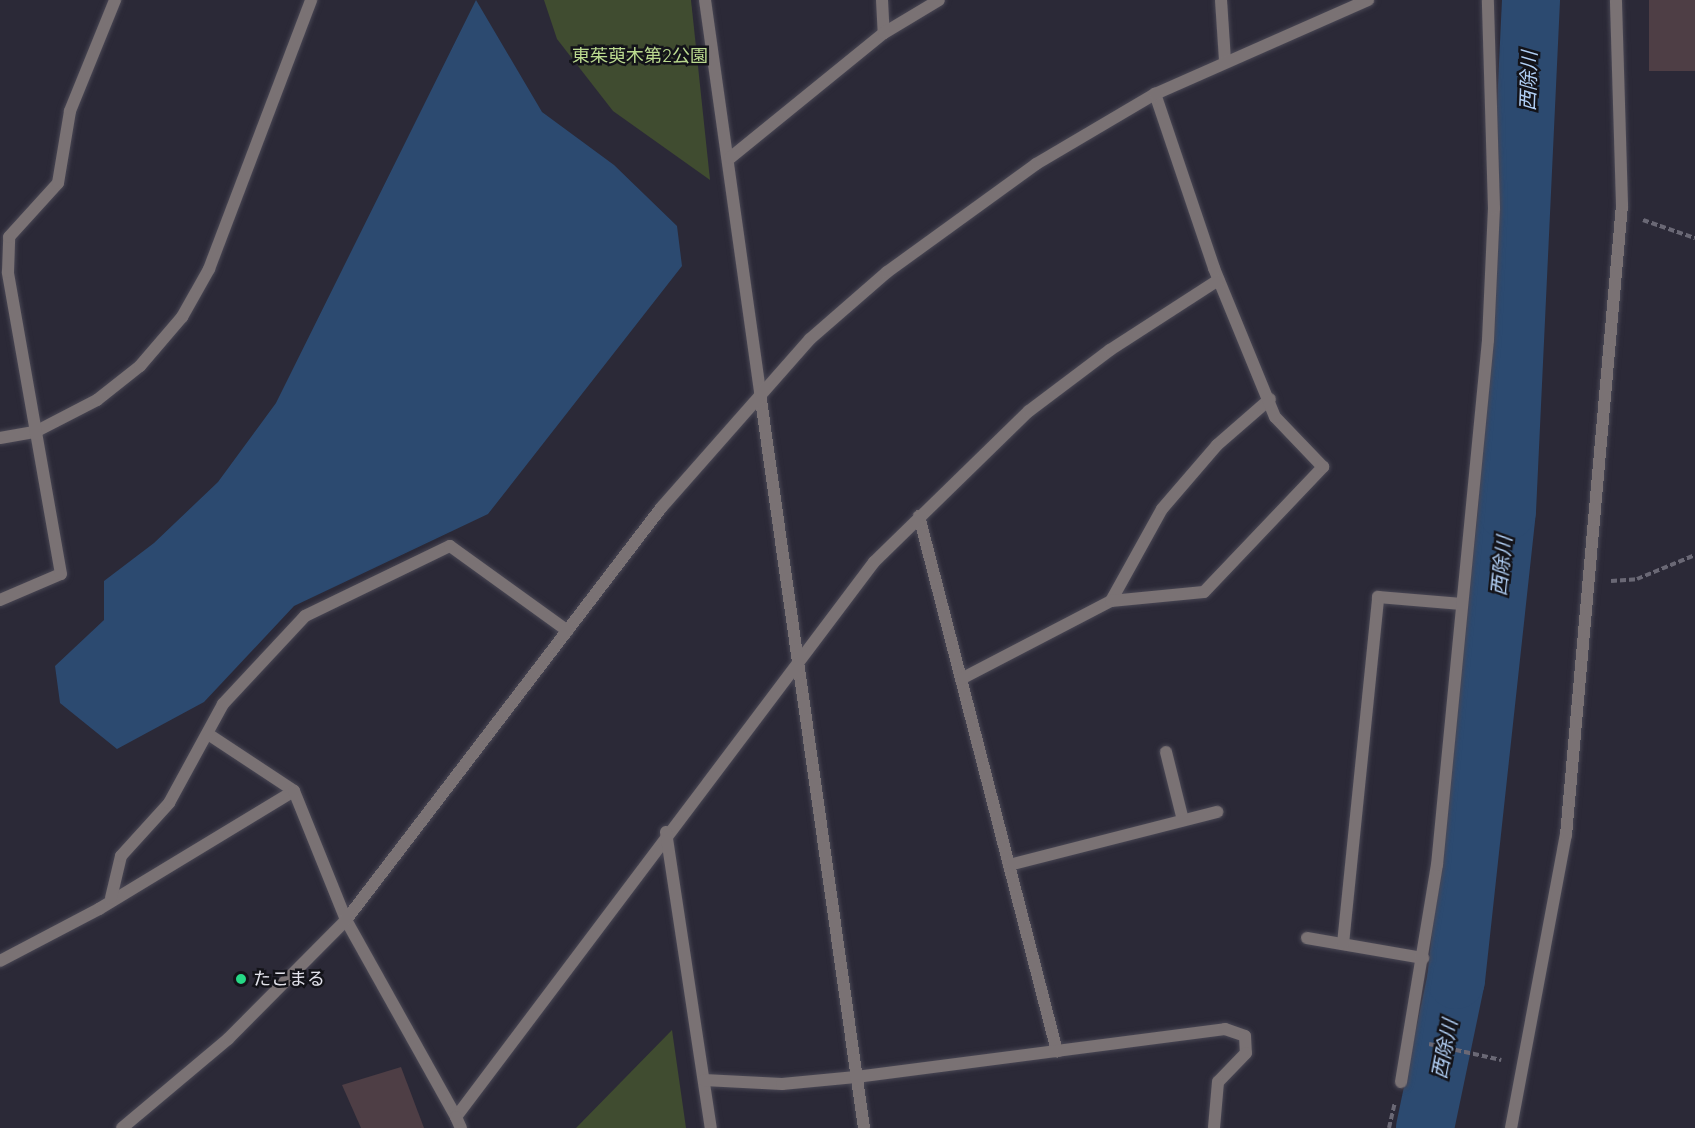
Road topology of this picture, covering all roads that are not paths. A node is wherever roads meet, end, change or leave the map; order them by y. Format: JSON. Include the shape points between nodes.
{"nodes":[{"id":1,"x":116,"y":0,"type":"edge"},
{"id":2,"x":311,"y":0,"type":"edge"},
{"id":3,"x":705,"y":0,"type":"edge"},
{"id":4,"x":882,"y":0,"type":"edge"},
{"id":5,"x":939,"y":0,"type":"edge"},
{"id":6,"x":1221,"y":0,"type":"edge"},
{"id":7,"x":1368,"y":0,"type":"edge"},
{"id":8,"x":1488,"y":0,"type":"edge"},
{"id":9,"x":1616,"y":0,"type":"edge"},
{"id":10,"x":884,"y":33,"type":"junction"},
{"id":11,"x":1225,"y":60,"type":"junction"},
{"id":12,"x":1155,"y":94,"type":"junction"},
{"id":13,"x":730,"y":158,"type":"junction"},
{"id":14,"x":4,"y":236,"type":"edge"},
{"id":15,"x":1218,"y":280,"type":"junction"},
{"id":16,"x":760,"y":393,"type":"junction"},
{"id":17,"x":1270,"y":399,"type":"junction"},
{"id":18,"x":35,"y":432,"type":"junction"},
{"id":19,"x":0,"y":438,"type":"edge"},
{"id":20,"x":919,"y":516,"type":"junction"},
{"id":21,"x":0,"y":600,"type":"edge"},
{"id":22,"x":1111,"y":601,"type":"junction"},
{"id":23,"x":1462,"y":604,"type":"junction"},
{"id":24,"x":568,"y":631,"type":"junction"},
{"id":25,"x":800,"y":656,"type":"junction"},
{"id":26,"x":961,"y":679,"type":"junction"},
{"id":27,"x":208,"y":734,"type":"junction"},
{"id":28,"x":1166,"y":752,"type":"dead end"},
{"id":29,"x":294,"y":792,"type":"junction"},
{"id":30,"x":1217,"y":812,"type":"dead end"},
{"id":31,"x":1183,"y":820,"type":"junction"},
{"id":32,"x":666,"y":832,"type":"junction"},
{"id":33,"x":1009,"y":865,"type":"junction"},
{"id":34,"x":111,"y":898,"type":"junction"},
{"id":35,"x":346,"y":920,"type":"junction"},
{"id":36,"x":1307,"y":938,"type":"dead end"},
{"id":37,"x":1343,"y":944,"type":"junction"},
{"id":38,"x":1423,"y":958,"type":"junction"},
{"id":39,"x":0,"y":961,"type":"edge"},
{"id":40,"x":1057,"y":1051,"type":"junction"},
{"id":41,"x":856,"y":1077,"type":"junction"},
{"id":42,"x":704,"y":1080,"type":"junction"},
{"id":43,"x":1401,"y":1082,"type":"dead end"},
{"id":44,"x":458,"y":1123,"type":"edge"},
{"id":45,"x":122,"y":1128,"type":"edge"},
{"id":46,"x":711,"y":1128,"type":"edge"},
{"id":47,"x":864,"y":1128,"type":"edge"},
{"id":48,"x":1214,"y":1128,"type":"edge"},
{"id":49,"x":1510,"y":1128,"type":"edge"}],
"edges":[{"from":1,"to":14,"type":"street","via":[[70,111],[58,183]]},
{"from":2,"to":18,"type":"street","via":[[209,269],[182,317],[140,366],[97,400]]},
{"from":3,"to":13,"type":"street"},
{"from":4,"to":10,"type":"street"},
{"from":5,"to":10,"type":"street"},
{"from":6,"to":11,"type":"street"},
{"from":7,"to":11,"type":"street"},
{"from":8,"to":23,"type":"street","via":[[1494,208],[1488,340]]},
{"from":9,"to":49,"type":"street","via":[[1621,216],[1566,835]]},
{"from":10,"to":13,"type":"street"},
{"from":11,"to":12,"type":"street"},
{"from":12,"to":15,"type":"street"},
{"from":12,"to":16,"type":"street","via":[[962,214],[810,339]]},
{"from":13,"to":16,"type":"street"},
{"from":14,"to":18,"type":"street"},
{"from":15,"to":17,"type":"street"},
{"from":15,"to":20,"type":"street","via":[[1110,350],[1029,411]]},
{"from":16,"to":24,"type":"street","via":[[717,439]]},
{"from":16,"to":25,"type":"street"},
{"from":17,"to":22,"type":"street","via":[[1217,445],[1162,509]]},
{"from":17,"to":22,"type":"street","via":[[1275,417],[1323,466],[1204,592]]},
{"from":18,"to":19,"type":"street"},
{"from":18,"to":21,"type":"street","via":[[61,574]]},
{"from":20,"to":25,"type":"street"},
{"from":20,"to":26,"type":"street"},
{"from":22,"to":26,"type":"street"},
{"from":23,"to":37,"type":"street","via":[[1378,597]]},
{"from":23,"to":38,"type":"street"},
{"from":24,"to":27,"type":"street","via":[[450,546],[305,616],[223,704]]},
{"from":24,"to":35,"type":"street"},
{"from":25,"to":32,"type":"street"},
{"from":25,"to":41,"type":"street"},
{"from":26,"to":33,"type":"street"},
{"from":27,"to":29,"type":"street"},
{"from":27,"to":34,"type":"street","via":[[169,803],[121,856]]},
{"from":28,"to":31,"type":"street"},
{"from":29,"to":34,"type":"street"},
{"from":29,"to":35,"type":"street"},
{"from":30,"to":31,"type":"street"},
{"from":31,"to":33,"type":"street"},
{"from":32,"to":42,"type":"street"},
{"from":32,"to":44,"type":"street"},
{"from":33,"to":40,"type":"street"},
{"from":34,"to":39,"type":"street"},
{"from":35,"to":44,"type":"street"},
{"from":35,"to":45,"type":"street","via":[[228,1039]]},
{"from":36,"to":37,"type":"street"},
{"from":37,"to":38,"type":"street"},
{"from":38,"to":43,"type":"street"},
{"from":40,"to":41,"type":"street"},
{"from":40,"to":48,"type":"street","via":[[1225,1029],[1245,1036],[1246,1053],[1218,1082]]},
{"from":41,"to":42,"type":"street","via":[[782,1084]]},
{"from":41,"to":47,"type":"street"},
{"from":42,"to":46,"type":"street"}]}
